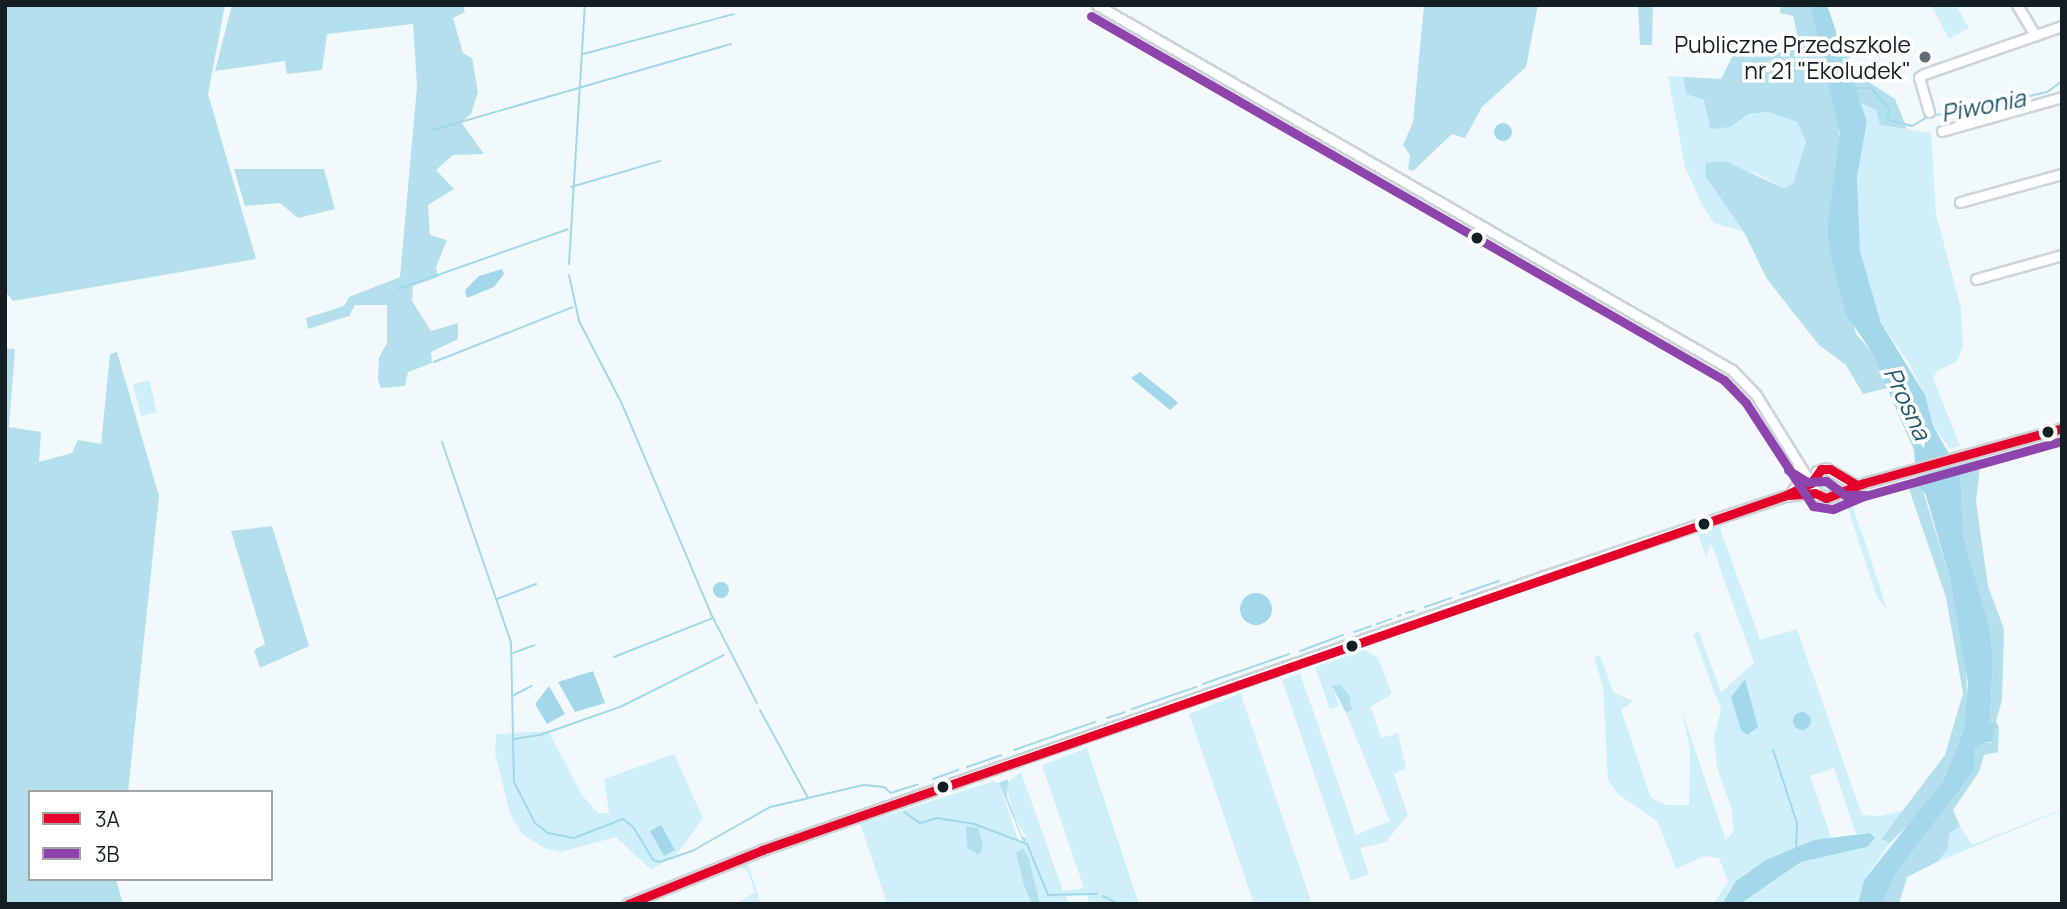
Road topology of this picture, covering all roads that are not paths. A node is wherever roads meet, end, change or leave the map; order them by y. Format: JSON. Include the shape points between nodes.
{"nodes":[{"id":1,"x":1097,"y":5,"type":"edge"},
{"id":2,"x":2017,"y":5,"type":"edge"},
{"id":3,"x":2062,"y":26,"type":"edge"},
{"id":4,"x":2035,"y":35,"type":"junction"},
{"id":5,"x":2062,"y":97,"type":"edge"},
{"id":6,"x":1929,"y":112,"type":"dead end"},
{"id":7,"x":1942,"y":131,"type":"dead end"},
{"id":8,"x":2062,"y":174,"type":"edge"},
{"id":9,"x":1960,"y":202,"type":"dead end"},
{"id":10,"x":2062,"y":255,"type":"edge"},
{"id":11,"x":1976,"y":279,"type":"dead end"},
{"id":12,"x":2062,"y":428,"type":"edge"},
{"id":13,"x":1797,"y":464,"type":"junction"},
{"id":14,"x":1817,"y":471,"type":"junction"},
{"id":15,"x":1839,"y":478,"type":"junction"},
{"id":16,"x":1857,"y":485,"type":"junction"},
{"id":17,"x":1813,"y":488,"type":"junction"},
{"id":18,"x":1837,"y":492,"type":"junction"},
{"id":19,"x":1788,"y":494,"type":"junction"},
{"id":20,"x":627,"y":904,"type":"edge"}],
"edges":[{"from":1,"to":13,"type":"street","via":[[1731,370],[1756,395]]},
{"from":2,"to":4,"type":"street"},
{"from":3,"to":4,"type":"street"},
{"from":4,"to":6,"type":"street","via":[[1919,77]]},
{"from":5,"to":7,"type":"street"},
{"from":8,"to":9,"type":"street"},
{"from":10,"to":11,"type":"street"},
{"from":12,"to":16,"type":"street"},
{"from":13,"to":14,"type":"street"},
{"from":13,"to":17,"type":"street"},
{"from":13,"to":19,"type":"street","via":[[1800,477]]},
{"from":14,"to":15,"type":"street","via":[[1830,469]]},
{"from":14,"to":17,"type":"street"},
{"from":15,"to":16,"type":"street"},
{"from":15,"to":18,"type":"street"},
{"from":16,"to":18,"type":"street"},
{"from":17,"to":18,"type":"street","via":[[1826,498]]},
{"from":17,"to":19,"type":"street"},
{"from":19,"to":20,"type":"street","via":[[762,850]]}]}
